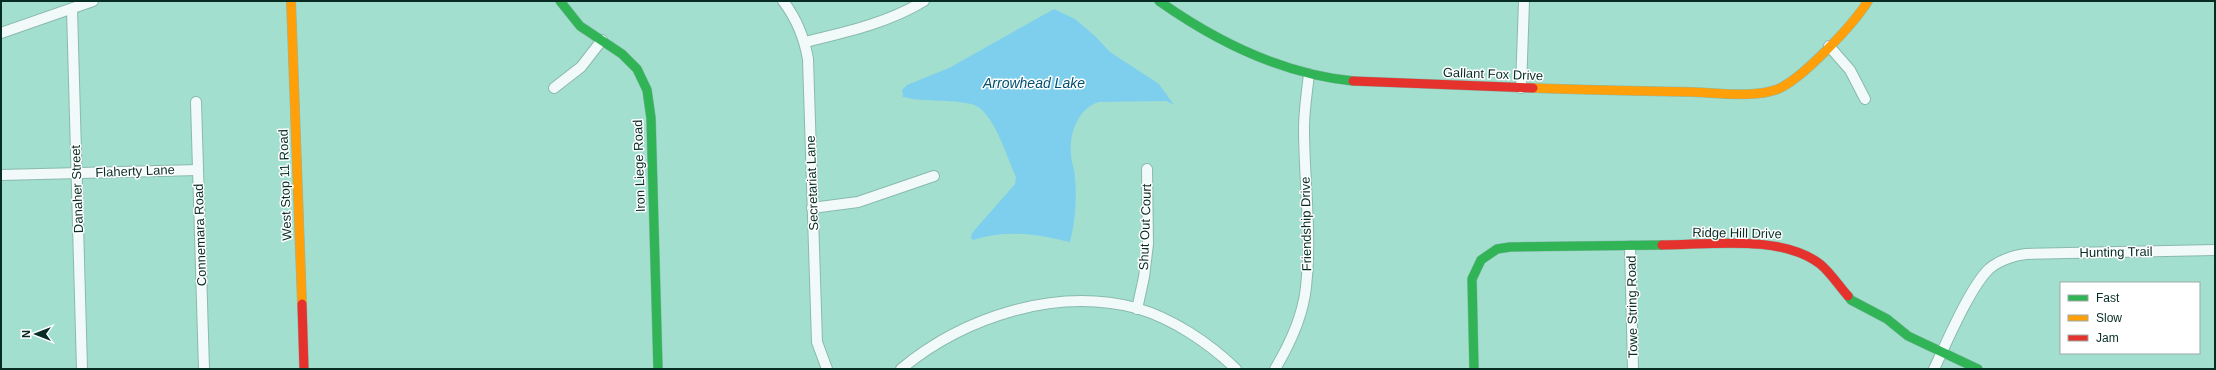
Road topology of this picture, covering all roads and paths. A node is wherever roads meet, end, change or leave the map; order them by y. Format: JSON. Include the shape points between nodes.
{"nodes":[{"id":1,"x":93,"y":1,"type":"edge"},
{"id":2,"x":291,"y":1,"type":"edge"},
{"id":3,"x":560,"y":1,"type":"edge"},
{"id":4,"x":783,"y":1,"type":"edge"},
{"id":5,"x":924,"y":1,"type":"edge"},
{"id":6,"x":1159,"y":1,"type":"edge"},
{"id":7,"x":1524,"y":1,"type":"edge"},
{"id":8,"x":1868,"y":1,"type":"edge"},
{"id":9,"x":72,"y":9,"type":"junction"},
{"id":10,"x":1,"y":33,"type":"edge"},
{"id":11,"x":602,"y":40,"type":"junction"},
{"id":12,"x":805,"y":42,"type":"junction"},
{"id":13,"x":1829,"y":46,"type":"junction"},
{"id":14,"x":1309,"y":74,"type":"junction"},
{"id":15,"x":554,"y":88,"type":"dead end"},
{"id":16,"x":1521,"y":88,"type":"junction"},
{"id":17,"x":1865,"y":99,"type":"dead end"},
{"id":18,"x":196,"y":102,"type":"dead end"},
{"id":19,"x":1147,"y":169,"type":"dead end"},
{"id":20,"x":198,"y":170,"type":"junction"},
{"id":21,"x":76,"y":173,"type":"junction"},
{"id":22,"x":1,"y":175,"type":"edge"},
{"id":23,"x":934,"y":176,"type":"dead end"},
{"id":24,"x":812,"y":208,"type":"junction"},
{"id":25,"x":1630,"y":246,"type":"junction"},
{"id":26,"x":2215,"y":250,"type":"edge"},
{"id":27,"x":1137,"y":309,"type":"junction"},
{"id":28,"x":1942,"y":352,"type":"junction"},
{"id":29,"x":82,"y":369,"type":"edge"},
{"id":30,"x":204,"y":369,"type":"edge"},
{"id":31,"x":304,"y":369,"type":"edge"},
{"id":32,"x":658,"y":369,"type":"edge"},
{"id":33,"x":827,"y":369,"type":"edge"},
{"id":34,"x":901,"y":369,"type":"edge"},
{"id":35,"x":1236,"y":369,"type":"edge"},
{"id":36,"x":1275,"y":369,"type":"edge"},
{"id":37,"x":1474,"y":369,"type":"edge"},
{"id":38,"x":1633,"y":369,"type":"edge"},
{"id":39,"x":1934,"y":369,"type":"edge"},
{"id":40,"x":1978,"y":369,"type":"edge"}],
"edges":[{"from":1,"to":9,"type":"street"},
{"from":2,"to":31,"type":"street","name":"West Stop 11 Road"},
{"from":3,"to":11,"type":"street","name":"Iron Liege Road","via":[[572,18]]},
{"from":4,"to":12,"type":"street","name":"Secretariat Lane","via":[[794,15]]},
{"from":5,"to":12,"type":"street","via":[[885,20],[854,31]]},
{"from":6,"to":14,"type":"street","name":"Gallant Fox Drive","via":[[1206,33],[1239,50]]},
{"from":7,"to":16,"type":"street"},
{"from":8,"to":13,"type":"street","name":"Gallant Fox Drive"},
{"from":9,"to":10,"type":"street"},
{"from":9,"to":21,"type":"street","name":"Danaher Street"},
{"from":11,"to":15,"type":"street","via":[[581,66]]},
{"from":11,"to":32,"type":"street","name":"Iron Liege Road","via":[[621,52],[638,70],[647,89],[651,118]]},
{"from":12,"to":24,"type":"street","name":"Secretariat Lane","via":[[808,59]]},
{"from":13,"to":16,"type":"street","name":"Gallant Fox Drive","via":[[1790,82],[1765,92]]},
{"from":13,"to":17,"type":"street","via":[[1850,70]]},
{"from":14,"to":16,"type":"street","name":"Gallant Fox Drive","via":[[1369,83]]},
{"from":14,"to":36,"type":"street","name":"Friendship Drive","via":[[1304,127],[1308,255],[1306,288],[1300,316]]},
{"from":18,"to":20,"type":"street","name":"Connemara Road"},
{"from":19,"to":27,"type":"street","name":"Shut Out Court","via":[[1148,244]]},
{"from":20,"to":21,"type":"street","name":"Flaherty Lane"},
{"from":20,"to":30,"type":"street","name":"Connemara Road"},
{"from":21,"to":22,"type":"street","name":"Flaherty Lane"},
{"from":21,"to":29,"type":"street","name":"Danaher Street"},
{"from":23,"to":24,"type":"street","via":[[858,202]]},
{"from":24,"to":33,"type":"street","name":"Secretariat Lane","via":[[817,342]]},
{"from":25,"to":28,"type":"street","name":"Ridge Hill Drive","via":[[1769,244],[1789,248],[1821,265],[1851,300],[1887,319],[1908,336]]},
{"from":25,"to":37,"type":"street","name":"Ridge Hill Drive","via":[[1510,247],[1497,249],[1484,258],[1472,279]]},
{"from":25,"to":38,"type":"street","name":"Towe String Road"},
{"from":26,"to":28,"type":"street","name":"Hunting Trail","via":[[2017,255],[1990,268],[1979,281]]},
{"from":27,"to":34,"type":"street","via":[[1112,304],[1073,302],[1024,308],[954,333],[915,357]]},
{"from":27,"to":35,"type":"street","via":[[1164,319],[1200,340]]},
{"from":28,"to":39,"type":"street"},
{"from":28,"to":40,"type":"street","name":"Ridge Hill Drive"}]}
